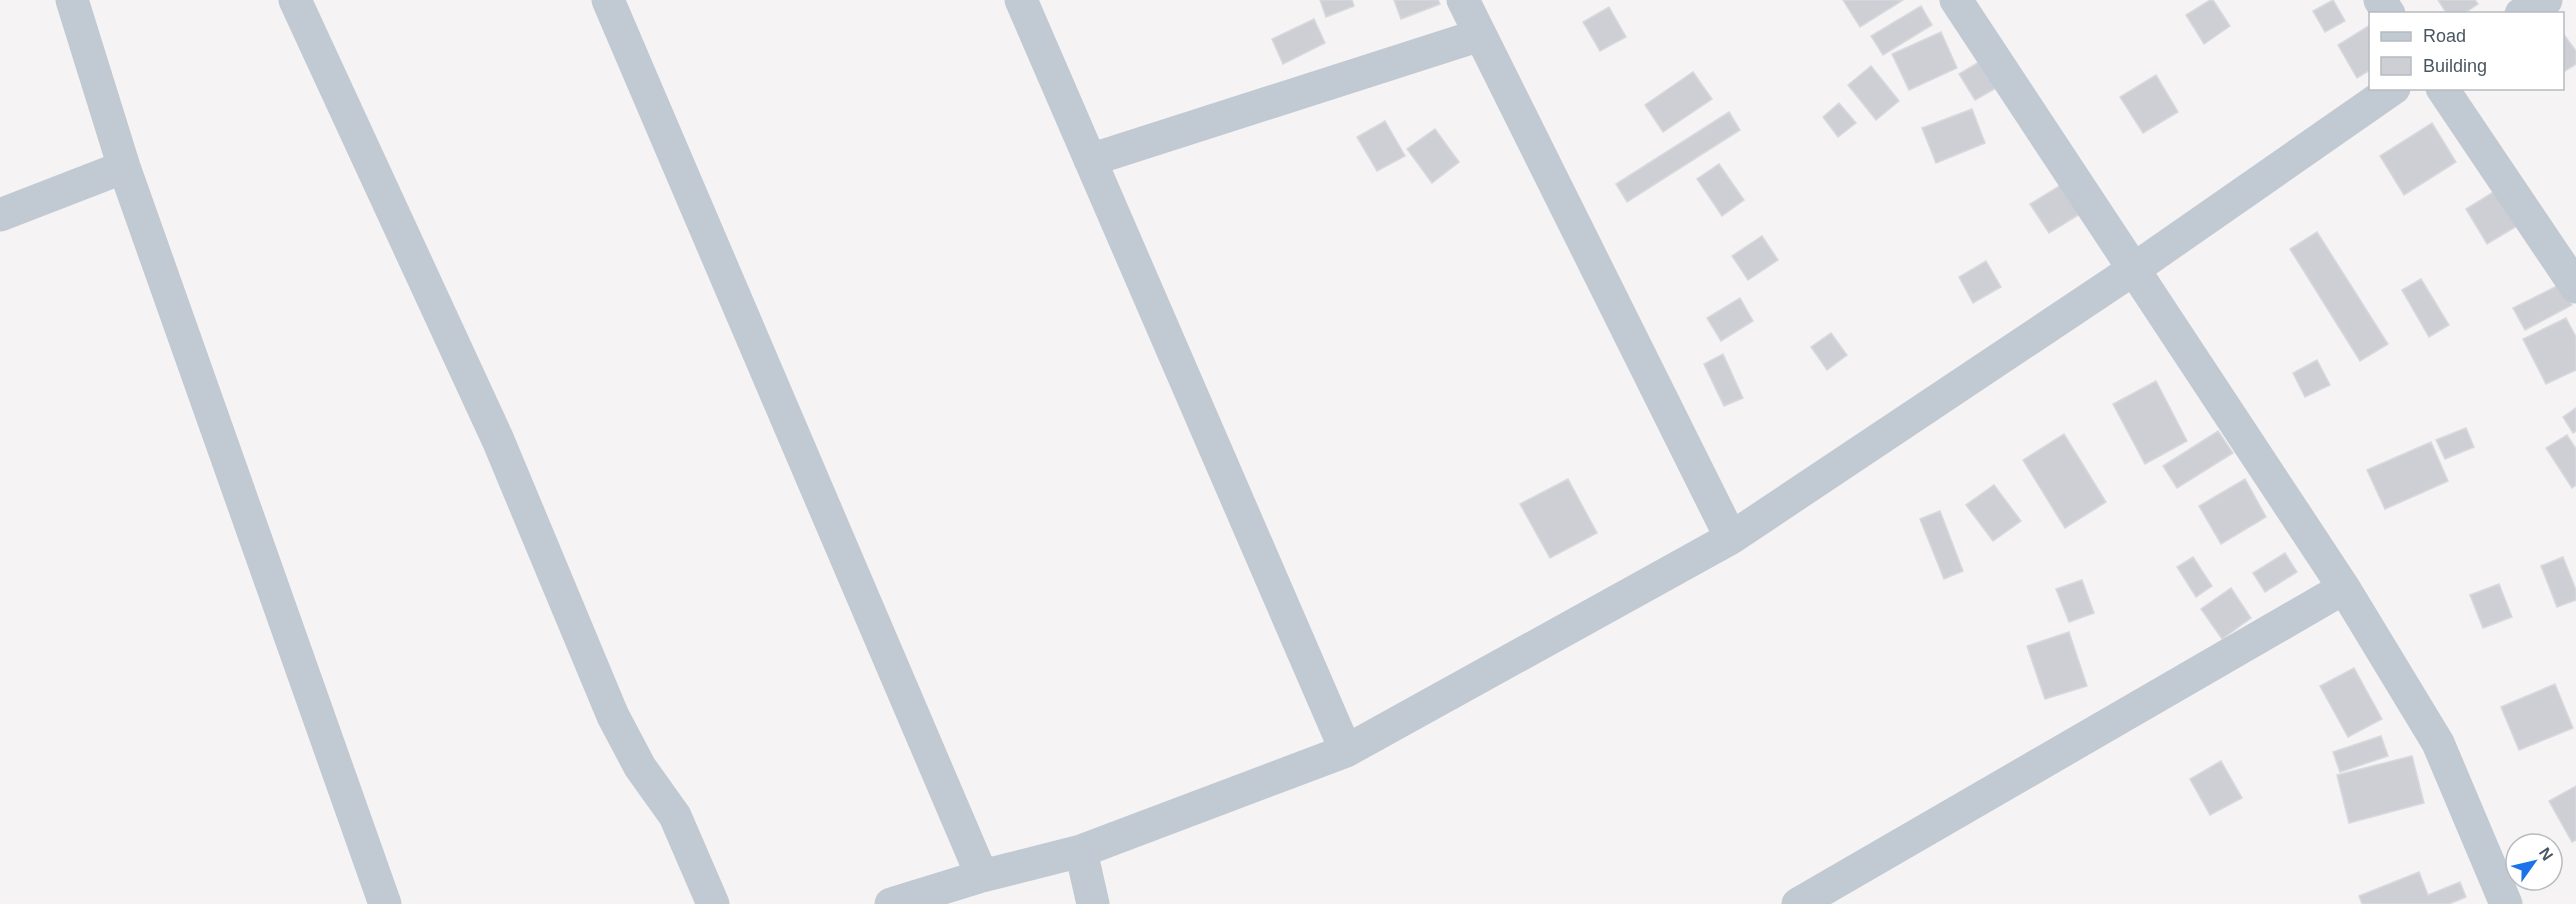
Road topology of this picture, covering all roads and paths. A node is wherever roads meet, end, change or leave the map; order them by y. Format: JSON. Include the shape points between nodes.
{"nodes":[{"id":1,"x":72,"y":0,"type":"edge"},
{"id":2,"x":295,"y":0,"type":"edge"},
{"id":3,"x":608,"y":0,"type":"edge"},
{"id":4,"x":1022,"y":0,"type":"edge"},
{"id":5,"x":1463,"y":0,"type":"edge"},
{"id":6,"x":1956,"y":0,"type":"edge"},
{"id":7,"x":2546,"y":0,"type":"edge"},
{"id":8,"x":2525,"y":12,"type":"edge"},
{"id":9,"x":1480,"y":35,"type":"junction"},
{"id":10,"x":2391,"y":90,"type":"edge"},
{"id":11,"x":2443,"y":90,"type":"edge"},
{"id":12,"x":1090,"y":159,"type":"junction"},
{"id":13,"x":124,"y":167,"type":"junction"},
{"id":14,"x":0,"y":215,"type":"edge"},
{"id":15,"x":2134,"y":269,"type":"junction"},
{"id":16,"x":2576,"y":287,"type":"edge"},
{"id":17,"x":1731,"y":538,"type":"junction"},
{"id":18,"x":2344,"y":588,"type":"junction"},
{"id":19,"x":1346,"y":752,"type":"junction"},
{"id":20,"x":1080,"y":851,"type":"junction"},
{"id":21,"x":982,"y":876,"type":"junction"},
{"id":22,"x":385,"y":904,"type":"edge"},
{"id":23,"x":713,"y":904,"type":"edge"},
{"id":24,"x":891,"y":904,"type":"edge"},
{"id":25,"x":1093,"y":904,"type":"edge"},
{"id":26,"x":1798,"y":904,"type":"edge"},
{"id":27,"x":2506,"y":904,"type":"edge"}],
"edges":[{"from":1,"to":13,"type":"street"},
{"from":2,"to":23,"type":"street","via":[[498,440],[613,716],[640,767],[675,816]]},
{"from":3,"to":21,"type":"street"},
{"from":4,"to":12,"type":"street"},
{"from":5,"to":9,"type":"street"},
{"from":6,"to":15,"type":"street"},
{"from":7,"to":8,"type":"street"},
{"from":9,"to":12,"type":"street"},
{"from":9,"to":17,"type":"street"},
{"from":10,"to":15,"type":"street"},
{"from":11,"to":16,"type":"street"},
{"from":12,"to":19,"type":"street"},
{"from":13,"to":14,"type":"street"},
{"from":13,"to":22,"type":"street"},
{"from":15,"to":17,"type":"street"},
{"from":15,"to":18,"type":"street"},
{"from":17,"to":19,"type":"street"},
{"from":18,"to":26,"type":"street"},
{"from":18,"to":27,"type":"street","via":[[2438,743]]},
{"from":19,"to":20,"type":"street"},
{"from":20,"to":21,"type":"street"},
{"from":20,"to":25,"type":"street"},
{"from":21,"to":24,"type":"street"}]}
